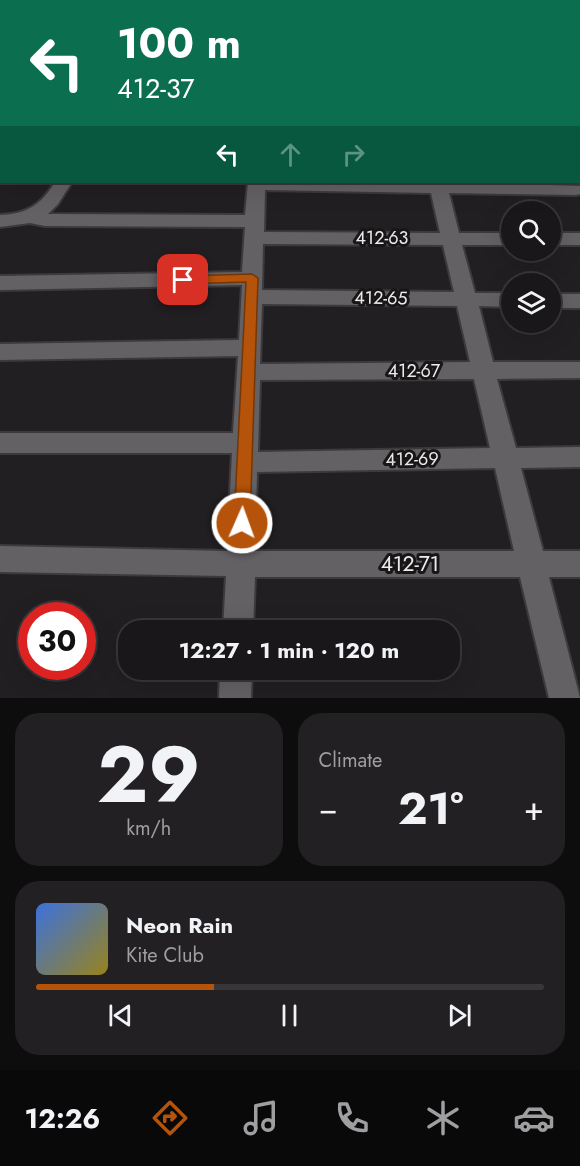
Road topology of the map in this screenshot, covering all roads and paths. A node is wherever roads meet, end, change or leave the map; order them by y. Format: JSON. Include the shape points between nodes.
{"nodes":[{"id":1,"x":62,"y":183,"type":"edge"},
{"id":2,"x":256,"y":183,"type":"edge"},
{"id":3,"x":438,"y":185,"type":"edge"},
{"id":4,"x":576,"y":190,"type":"edge"},
{"id":5,"x":29,"y":217,"type":"junction"},
{"id":6,"x":1,"y":223,"type":"edge"},
{"id":7,"x":254,"y":230,"type":"junction"},
{"id":8,"x":451,"y":239,"type":"junction"},
{"id":9,"x":501,"y":239,"type":"edge"},
{"id":10,"x":561,"y":239,"type":"edge"},
{"id":11,"x":580,"y":239,"type":"edge"},
{"id":12,"x":0,"y":283,"type":"edge"},
{"id":13,"x":251,"y":287,"type":"junction"},
{"id":14,"x":466,"y":300,"type":"junction"},
{"id":15,"x":501,"y":300,"type":"edge"},
{"id":16,"x":561,"y":301,"type":"edge"},
{"id":17,"x":580,"y":301,"type":"edge"},
{"id":18,"x":249,"y":348,"type":"junction"},
{"id":19,"x":0,"y":352,"type":"edge"},
{"id":20,"x":580,"y":370,"type":"edge"},
{"id":21,"x":484,"y":371,"type":"junction"},
{"id":22,"x":248,"y":372,"type":"junction"},
{"id":23,"x":0,"y":443,"type":"edge"},
{"id":24,"x":245,"y":452,"type":"junction"},
{"id":25,"x":580,"y":457,"type":"edge"},
{"id":26,"x":506,"y":458,"type":"junction"},
{"id":27,"x":0,"y":559,"type":"edge"},
{"id":28,"x":240,"y":564,"type":"junction"},
{"id":29,"x":532,"y":564,"type":"junction"},
{"id":30,"x":580,"y":564,"type":"edge"},
{"id":31,"x":238,"y":620,"type":"edge"},
{"id":32,"x":236,"y":680,"type":"edge"},
{"id":33,"x":235,"y":698,"type":"edge"},
{"id":34,"x":565,"y":698,"type":"edge"}],
"edges":[{"from":1,"to":5,"type":"street","via":[[44,211]]},
{"from":2,"to":3,"type":"street"},
{"from":2,"to":7,"type":"street"},
{"from":3,"to":4,"type":"street"},
{"from":3,"to":8,"type":"street"},
{"from":5,"to":6,"type":"street","name":"412-63"},
{"from":5,"to":7,"type":"street","name":"412-63"},
{"from":7,"to":8,"type":"street","name":"412-63"},
{"from":7,"to":13,"type":"street"},
{"from":8,"to":9,"type":"street","name":"412-63"},
{"from":8,"to":14,"type":"street"},
{"from":10,"to":11,"type":"street"},
{"from":12,"to":13,"type":"street","name":"412-65"},
{"from":13,"to":14,"type":"street","name":"412-65"},
{"from":13,"to":18,"type":"street"},
{"from":14,"to":15,"type":"street","name":"412-65"},
{"from":14,"to":21,"type":"street"},
{"from":16,"to":17,"type":"street"},
{"from":18,"to":19,"type":"street"},
{"from":18,"to":22,"type":"street"},
{"from":20,"to":21,"type":"street","name":"412-67"},
{"from":21,"to":22,"type":"street","name":"412-67"},
{"from":21,"to":26,"type":"street"},
{"from":22,"to":24,"type":"street"},
{"from":23,"to":24,"type":"street","name":"412-69"},
{"from":24,"to":26,"type":"street","name":"412-69"},
{"from":24,"to":28,"type":"street"},
{"from":25,"to":26,"type":"street","name":"412-69"},
{"from":26,"to":29,"type":"street"},
{"from":27,"to":28,"type":"street","name":"412-71"},
{"from":28,"to":29,"type":"street","name":"412-71"},
{"from":28,"to":31,"type":"street"},
{"from":29,"to":30,"type":"street","name":"412-71"},
{"from":29,"to":34,"type":"street"},
{"from":32,"to":33,"type":"street"}]}
